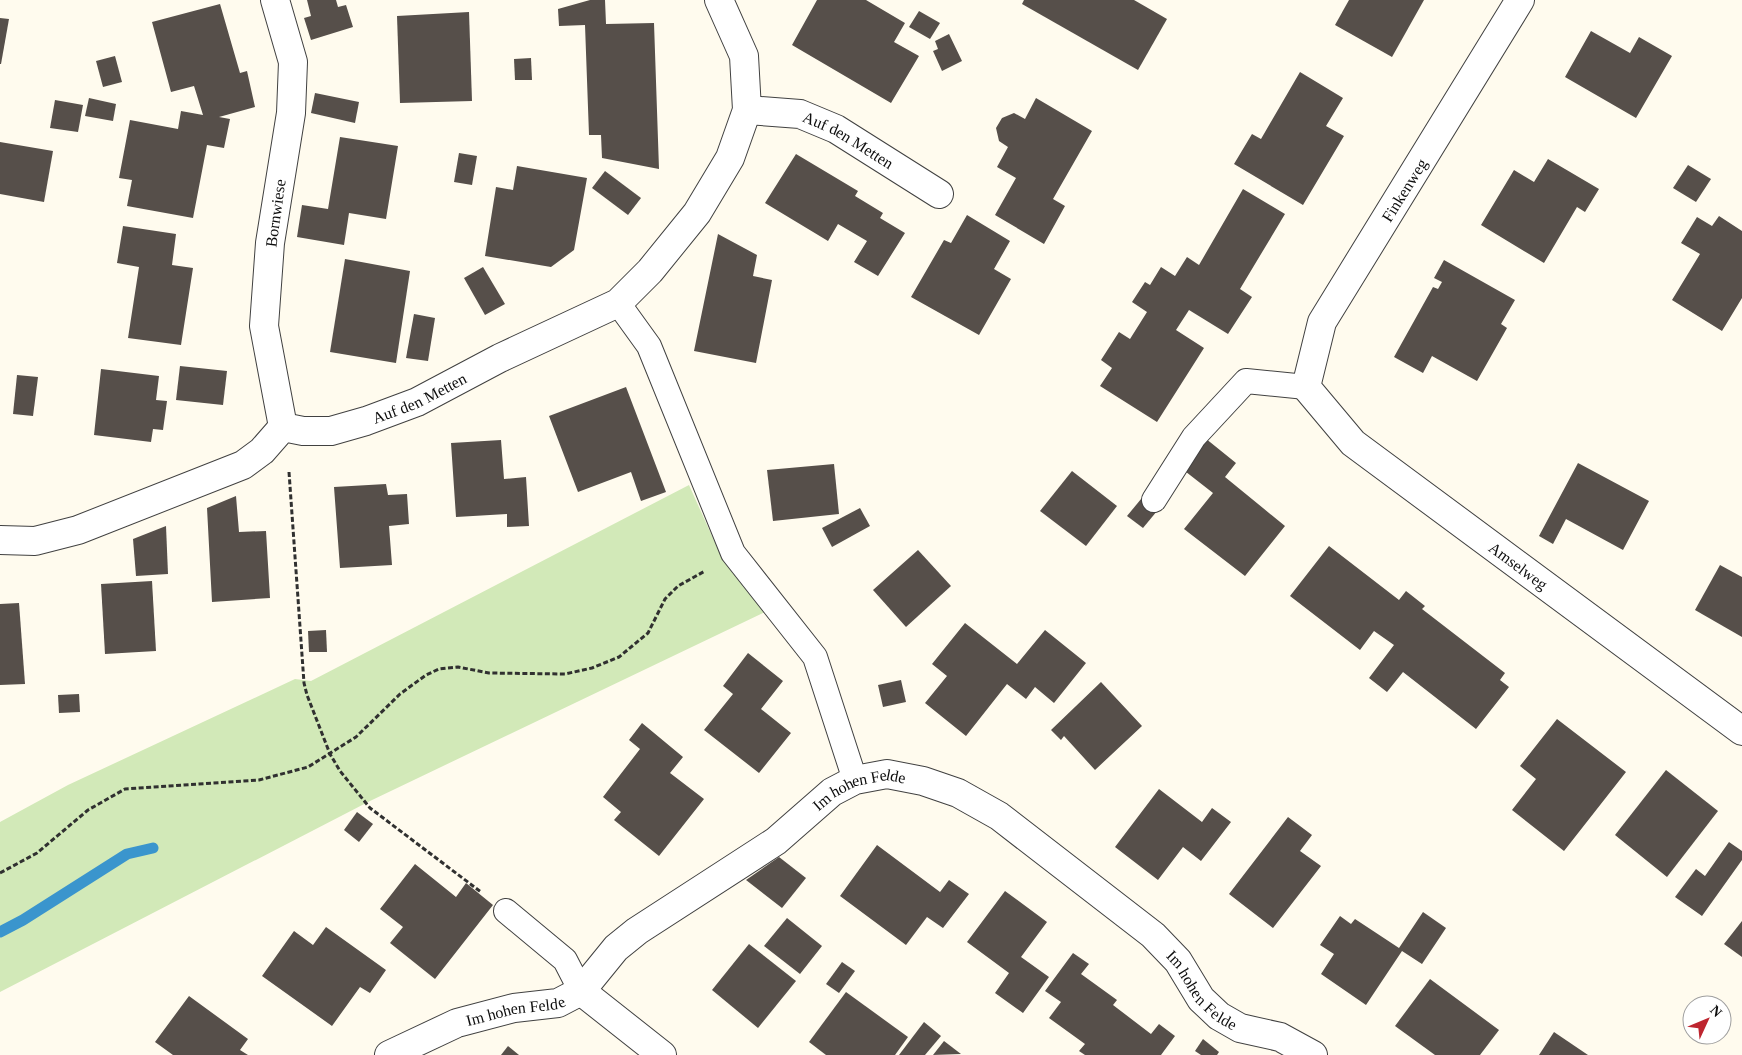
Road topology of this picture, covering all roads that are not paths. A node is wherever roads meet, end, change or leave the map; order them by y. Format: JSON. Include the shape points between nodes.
{"nodes":[{"id":1,"x":275,"y":0,"type":"edge"},
{"id":2,"x":720,"y":0,"type":"edge"},
{"id":3,"x":1520,"y":0,"type":"edge"},
{"id":4,"x":747,"y":110,"type":"junction"},
{"id":5,"x":939,"y":194,"type":"dead end"},
{"id":6,"x":618,"y":303,"type":"junction"},
{"id":7,"x":1306,"y":387,"type":"junction"},
{"id":8,"x":283,"y":427,"type":"junction"},
{"id":9,"x":1154,"y":500,"type":"dead end"},
{"id":10,"x":0,"y":540,"type":"edge"},
{"id":11,"x":1742,"y":731,"type":"edge"},
{"id":12,"x":855,"y":780,"type":"junction"},
{"id":13,"x":506,"y":911,"type":"road end"},
{"id":14,"x":581,"y":991,"type":"junction"},
{"id":15,"x":389,"y":1055,"type":"edge"},
{"id":16,"x":662,"y":1055,"type":"edge"},
{"id":17,"x":1313,"y":1055,"type":"edge"}],
"edges":[{"from":1,"to":8,"type":"street","name":"Bornwiese","via":[[293,62],[291,112],[270,243],[264,326]]},
{"from":2,"to":4,"type":"street","name":"Auf den Metten","via":[[744,56]]},
{"from":3,"to":7,"type":"street","name":"Finkenweg","via":[[1322,322]]},
{"from":4,"to":5,"type":"street","name":"Auf den Metten","via":[[800,114],[836,129]]},
{"from":4,"to":6,"type":"street","name":"Auf den Metten","via":[[730,158],[697,212],[650,272]]},
{"from":6,"to":8,"type":"street","name":"Auf den Metten","via":[[500,358],[417,402],[366,421],[331,430],[303,431]]},
{"from":6,"to":12,"type":"lane","via":[[649,346],[734,553],[815,657]]},
{"from":7,"to":9,"type":"lane","via":[[1246,381],[1194,437]]},
{"from":7,"to":11,"type":"street","name":"Amselweg","via":[[1353,442]]},
{"from":8,"to":10,"type":"street","via":[[262,451],[243,465],[78,530],[35,541]]},
{"from":12,"to":14,"type":"street","name":"Im hohen Felde","via":[[832,792],[776,841],[637,931],[616,948]]},
{"from":12,"to":17,"type":"street","name":"Im hohen Felde","via":[[887,774],[924,781],[958,793],[999,816],[1153,935],[1178,961],[1201,999],[1219,1016],[1240,1028],[1280,1037]]},
{"from":13,"to":14,"type":"lane","via":[[565,960]]},
{"from":14,"to":15,"type":"street","name":"Im hohen Felde","via":[[558,1003],[514,1008],[458,1023]]},
{"from":14,"to":16,"type":"street"}]}
